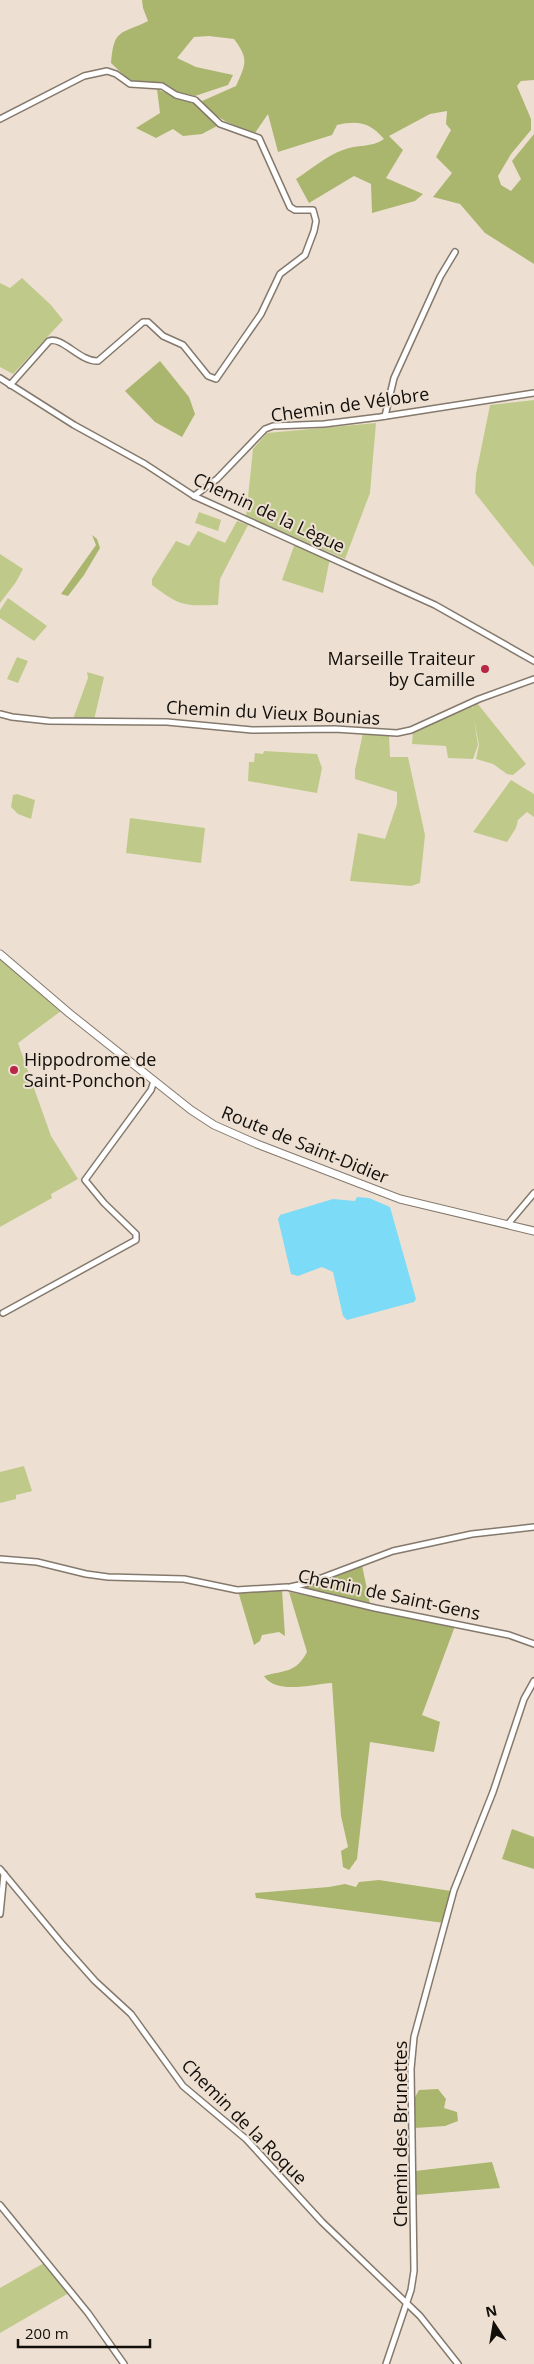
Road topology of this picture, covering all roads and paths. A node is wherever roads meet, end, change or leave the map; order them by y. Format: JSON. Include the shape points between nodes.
{"nodes":[{"id":1,"x":0,"y":119,"type":"edge"},
{"id":2,"x":455,"y":252,"type":"dead end"},
{"id":3,"x":0,"y":378,"type":"edge"},
{"id":4,"x":10,"y":385,"type":"junction"},
{"id":5,"x":534,"y":393,"type":"edge"},
{"id":6,"x":385,"y":416,"type":"junction"},
{"id":7,"x":194,"y":496,"type":"junction"},
{"id":8,"x":534,"y":661,"type":"edge"},
{"id":9,"x":534,"y":679,"type":"edge"},
{"id":10,"x":0,"y":714,"type":"edge"},
{"id":11,"x":0,"y":954,"type":"edge"},
{"id":12,"x":154,"y":1081,"type":"junction"},
{"id":13,"x":534,"y":1193,"type":"edge"},
{"id":14,"x":508,"y":1224,"type":"junction"},
{"id":15,"x":534,"y":1231,"type":"edge"},
{"id":16,"x":3,"y":1313,"type":"dead end"},
{"id":17,"x":534,"y":1527,"type":"edge"},
{"id":18,"x":0,"y":1560,"type":"edge"},
{"id":19,"x":287,"y":1587,"type":"junction"},
{"id":20,"x":534,"y":1644,"type":"edge"},
{"id":21,"x":534,"y":1681,"type":"edge"},
{"id":22,"x":0,"y":1869,"type":"edge"},
{"id":23,"x":4,"y":1874,"type":"junction"},
{"id":24,"x":0,"y":1914,"type":"edge"},
{"id":25,"x":0,"y":2205,"type":"edge"},
{"id":26,"x":407,"y":2302,"type":"junction"},
{"id":27,"x":124,"y":2364,"type":"edge"},
{"id":28,"x":386,"y":2364,"type":"edge"},
{"id":29,"x":458,"y":2364,"type":"edge"}],
"edges":[{"from":1,"to":4,"type":"street","via":[[100,71],[116,74],[134,85],[162,86],[195,100],[214,120],[226,127],[259,138],[291,209],[313,210],[316,221],[305,255],[280,274],[261,314],[216,379],[208,376],[183,345],[143,322],[98,361],[83,358],[56,340],[49,341]]},
{"from":2,"to":6,"type":"street","via":[[440,277],[394,378]]},
{"from":3,"to":4,"type":"street","name":"Chemin de la Lègue"},
{"from":4,"to":7,"type":"street","name":"Chemin de la Lègue"},
{"from":5,"to":6,"type":"street","name":"Chemin de Vélobre"},
{"from":6,"to":7,"type":"street","name":"Chemin de Vélobre","via":[[265,429],[217,479]]},
{"from":7,"to":8,"type":"street","name":"Chemin de la Lègue","via":[[435,605]]},
{"from":9,"to":10,"type":"street","name":"Chemin du Vieux Bounias","via":[[479,699],[411,730],[396,733],[335,729],[252,730],[167,722],[49,721]]},
{"from":11,"to":12,"type":"main road","name":"Route de Saint-Didier"},
{"from":12,"to":14,"type":"main road","name":"Route de Saint-Didier","via":[[202,1118],[257,1144],[400,1199]]},
{"from":12,"to":16,"type":"street","via":[[151,1090],[85,1180],[136,1234],[136,1240]]},
{"from":13,"to":14,"type":"street"},
{"from":14,"to":15,"type":"main road","name":"Route de Saint-Didier"},
{"from":17,"to":19,"type":"street","via":[[472,1534],[393,1551],[308,1583]]},
{"from":18,"to":19,"type":"street","name":"Chemin de Saint-Gens","via":[[37,1562],[108,1577],[184,1579],[237,1590]]},
{"from":19,"to":20,"type":"street","name":"Chemin de Saint-Gens","via":[[508,1635]]},
{"from":21,"to":26,"type":"street","name":"Chemin des Brunettes","via":[[524,1699],[499,1776],[454,1890],[414,2037],[411,2069],[414,2271]]},
{"from":22,"to":23,"type":"street","name":"Chemin de la Roque"},
{"from":23,"to":24,"type":"street"},
{"from":23,"to":26,"type":"street","name":"Chemin de la Roque","via":[[88,1972],[131,2014],[184,2086],[246,2139],[322,2222]]},
{"from":25,"to":27,"type":"street","via":[[88,2313]]},
{"from":26,"to":28,"type":"street","name":"Chemin des Brunettes"},
{"from":26,"to":29,"type":"street","name":"Chemin de la Roque"}]}
